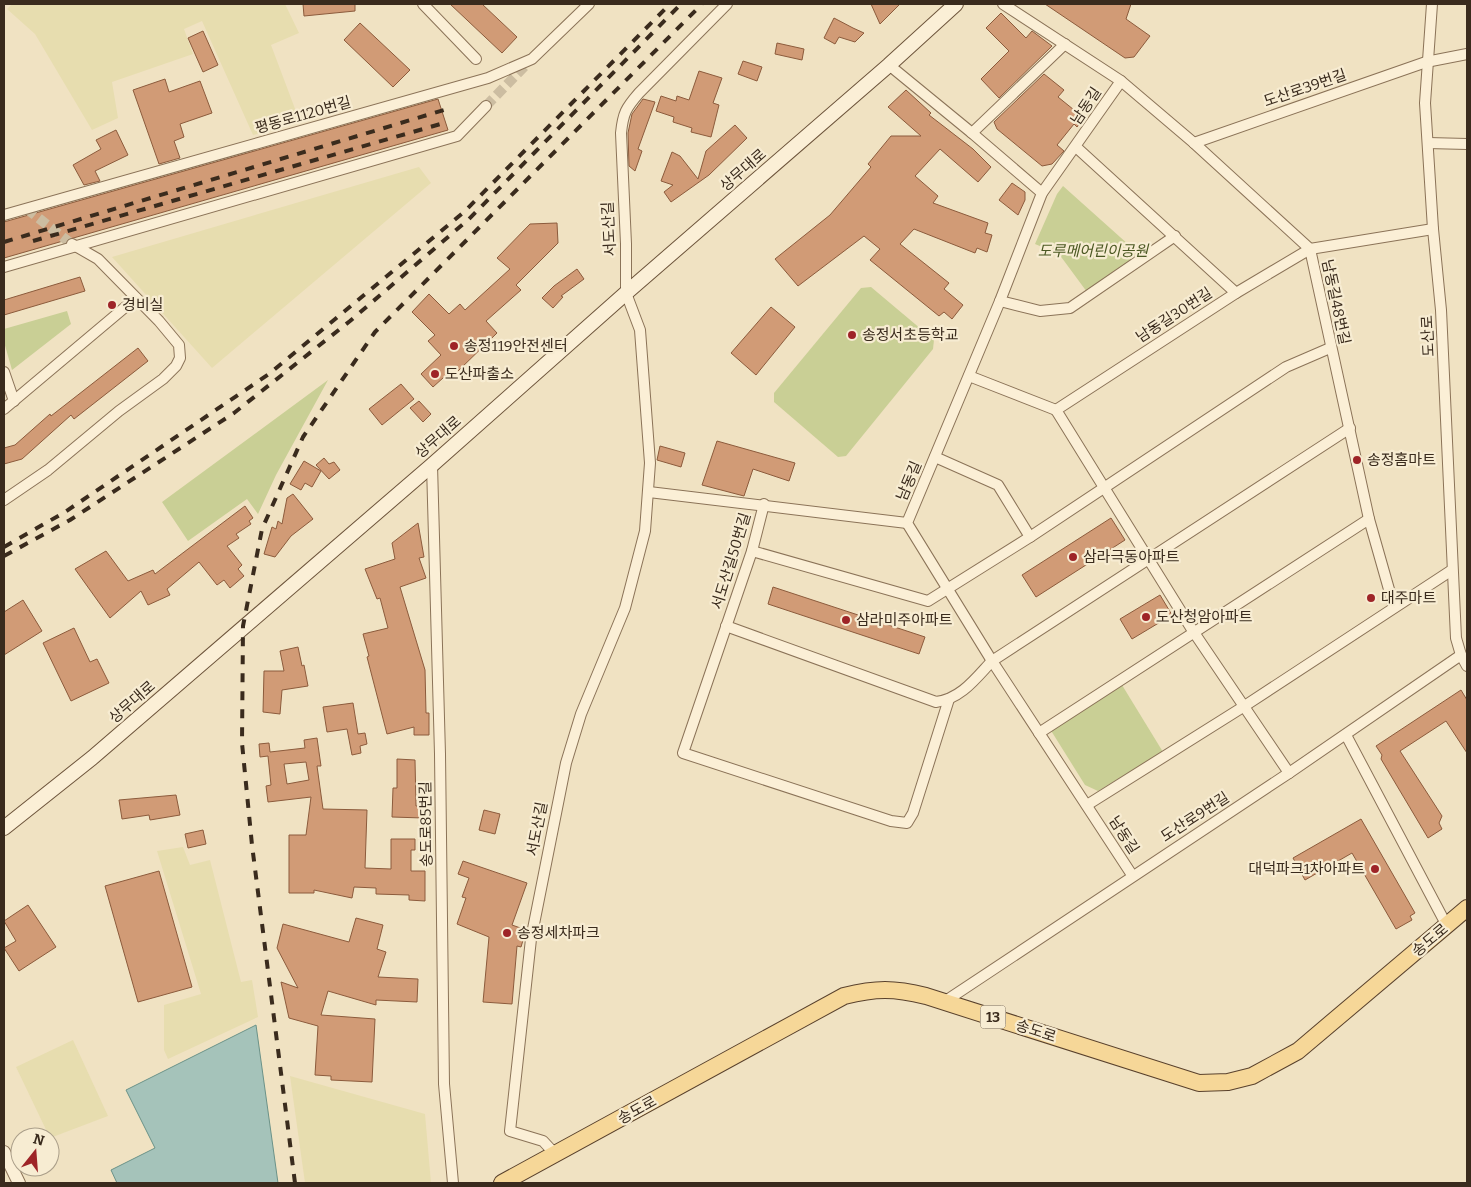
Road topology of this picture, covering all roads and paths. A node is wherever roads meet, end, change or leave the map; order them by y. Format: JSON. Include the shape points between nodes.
{"nodes":[{"id":1,"x":423,"y":4,"type":"edge"},
{"id":2,"x":589,"y":4,"type":"edge"},
{"id":3,"x":727,"y":4,"type":"edge"},
{"id":4,"x":956,"y":4,"type":"edge"},
{"id":5,"x":1003,"y":4,"type":"edge"},
{"id":6,"x":1432,"y":4,"type":"edge"},
{"id":7,"x":1065,"y":44,"type":"junction"},
{"id":8,"x":1467,"y":54,"type":"edge"},
{"id":9,"x":476,"y":59,"type":"dead end"},
{"id":10,"x":1426,"y":62,"type":"junction"},
{"id":11,"x":889,"y":65,"type":"junction"},
{"id":12,"x":1121,"y":81,"type":"junction"},
{"id":13,"x":486,"y":106,"type":"tunnel mouth"},
{"id":14,"x":972,"y":133,"type":"junction"},
{"id":15,"x":1194,"y":143,"type":"junction"},
{"id":16,"x":1428,"y":143,"type":"junction"},
{"id":17,"x":1467,"y":144,"type":"edge"},
{"id":18,"x":1076,"y":147,"type":"junction"},
{"id":19,"x":1042,"y":193,"type":"junction"},
{"id":20,"x":4,"y":215,"type":"edge"},
{"id":21,"x":1433,"y":229,"type":"junction"},
{"id":22,"x":1175,"y":236,"type":"junction"},
{"id":23,"x":72,"y":244,"type":"junction"},
{"id":24,"x":1310,"y":249,"type":"junction"},
{"id":25,"x":4,"y":267,"type":"edge"},
{"id":26,"x":626,"y":293,"type":"junction"},
{"id":27,"x":1236,"y":293,"type":"junction"},
{"id":28,"x":136,"y":298,"type":"junction"},
{"id":29,"x":1000,"y":301,"type":"junction"},
{"id":30,"x":1330,"y":348,"type":"junction"},
{"id":31,"x":4,"y":372,"type":"edge"},
{"id":32,"x":969,"y":376,"type":"junction"},
{"id":33,"x":14,"y":401,"type":"junction"},
{"id":34,"x":4,"y":409,"type":"edge"},
{"id":35,"x":1056,"y":410,"type":"junction"},
{"id":36,"x":1350,"y":428,"type":"junction"},
{"id":37,"x":935,"y":457,"type":"junction"},
{"id":38,"x":432,"y":465,"type":"junction"},
{"id":39,"x":1103,"y":489,"type":"junction"},
{"id":40,"x":649,"y":492,"type":"junction"},
{"id":41,"x":4,"y":500,"type":"edge"},
{"id":42,"x":764,"y":504,"type":"junction"},
{"id":43,"x":1369,"y":519,"type":"junction"},
{"id":44,"x":907,"y":523,"type":"junction"},
{"id":45,"x":1030,"y":538,"type":"junction"},
{"id":46,"x":752,"y":552,"type":"junction"},
{"id":47,"x":1148,"y":559,"type":"junction"},
{"id":48,"x":1452,"y":570,"type":"junction"},
{"id":49,"x":948,"y":589,"type":"junction"},
{"id":50,"x":1394,"y":607,"type":"junction"},
{"id":51,"x":726,"y":626,"type":"junction"},
{"id":52,"x":1456,"y":627,"type":"junction"},
{"id":53,"x":1467,"y":627,"type":"edge"},
{"id":54,"x":1193,"y":631,"type":"junction"},
{"id":55,"x":1461,"y":655,"type":"junction"},
{"id":56,"x":992,"y":661,"type":"junction"},
{"id":57,"x":1467,"y":666,"type":"edge"},
{"id":58,"x":949,"y":699,"type":"junction"},
{"id":59,"x":1243,"y":707,"type":"junction"},
{"id":60,"x":1039,"y":733,"type":"junction"},
{"id":61,"x":1346,"y":734,"type":"junction"},
{"id":62,"x":1289,"y":773,"type":"junction"},
{"id":63,"x":1087,"y":805,"type":"junction"},
{"id":64,"x":4,"y":828,"type":"edge"},
{"id":65,"x":1132,"y":875,"type":"junction"},
{"id":66,"x":1467,"y":908,"type":"edge"},
{"id":67,"x":1447,"y":926,"type":"junction"},
{"id":68,"x":944,"y":1002,"type":"junction"},
{"id":69,"x":4,"y":1152,"type":"edge"},
{"id":70,"x":556,"y":1155,"type":"junction"},
{"id":71,"x":19,"y":1183,"type":"edge"},
{"id":72,"x":453,"y":1183,"type":"edge"},
{"id":73,"x":502,"y":1183,"type":"edge"}],
"edges":[{"from":1,"to":9,"type":"street"},
{"from":2,"to":20,"type":"street","name":"평동로1120번길","via":[[528,62],[488,78]]},
{"from":3,"to":26,"type":"street","name":"서도산길","via":[[626,108],[621,133]]},
{"from":4,"to":11,"type":"main road","name":"상무대로"},
{"from":5,"to":7,"type":"street"},
{"from":6,"to":10,"type":"street","name":"도산로"},
{"from":7,"to":12,"type":"street","name":"남동길48번길"},
{"from":7,"to":14,"type":"street"},
{"from":8,"to":10,"type":"street","name":"도산로39번길"},
{"from":10,"to":15,"type":"street","name":"도산로39번길"},
{"from":10,"to":16,"type":"street","name":"도산로"},
{"from":11,"to":14,"type":"street"},
{"from":11,"to":26,"type":"main road","name":"상무대로"},
{"from":12,"to":15,"type":"street","name":"남동길48번길"},
{"from":12,"to":18,"type":"street","name":"남동길"},
{"from":13,"to":23,"type":"street","via":[[458,136]]},
{"from":14,"to":19,"type":"street"},
{"from":15,"to":24,"type":"street","name":"남동길48번길"},
{"from":16,"to":17,"type":"street"},
{"from":16,"to":21,"type":"street","name":"도산로"},
{"from":18,"to":19,"type":"street","name":"남동길"},
{"from":18,"to":22,"type":"street","name":"남동길"},
{"from":19,"to":29,"type":"street","name":"남동길"},
{"from":21,"to":24,"type":"street"},
{"from":21,"to":48,"type":"street","name":"도산로","via":[[1442,310]]},
{"from":22,"to":27,"type":"street","name":"남동길"},
{"from":22,"to":29,"type":"street","via":[[1070,308],[1040,311]]},
{"from":23,"to":25,"type":"street"},
{"from":23,"to":28,"type":"street","via":[[98,260]]},
{"from":24,"to":27,"type":"street","name":"남동길30번길"},
{"from":24,"to":30,"type":"street","name":"남동길48번길"},
{"from":26,"to":38,"type":"main road","name":"상무대로"},
{"from":26,"to":40,"type":"street","name":"서도산길","via":[[640,330],[650,463]]},
{"from":27,"to":35,"type":"street","name":"남동길30번길"},
{"from":28,"to":33,"type":"street"},
{"from":28,"to":41,"type":"street","via":[[179,345],[180,358],[176,366],[48,470]]},
{"from":29,"to":32,"type":"street","name":"남동길"},
{"from":30,"to":36,"type":"street","name":"남동길48번길"},
{"from":30,"to":39,"type":"street","via":[[1286,367]]},
{"from":31,"to":33,"type":"street"},
{"from":32,"to":35,"type":"street"},
{"from":32,"to":37,"type":"street","name":"남동길"},
{"from":33,"to":34,"type":"street"},
{"from":35,"to":39,"type":"street"},
{"from":36,"to":43,"type":"street","name":"남동길48번길"},
{"from":36,"to":47,"type":"street"},
{"from":37,"to":44,"type":"street","name":"남동길"},
{"from":37,"to":45,"type":"street","via":[[998,485]]},
{"from":38,"to":64,"type":"main road","name":"상무대로","via":[[92,758]]},
{"from":38,"to":72,"type":"street","name":"송도로85번길","via":[[444,1084]]},
{"from":39,"to":45,"type":"street"},
{"from":39,"to":47,"type":"street"},
{"from":40,"to":42,"type":"street"},
{"from":40,"to":70,"type":"street","name":"서도산길","via":[[645,531],[625,608],[584,706],[566,763],[531,939],[510,1131],[543,1141]]},
{"from":42,"to":44,"type":"street"},
{"from":42,"to":46,"type":"street","name":"서도산길50번길"},
{"from":43,"to":50,"type":"street","name":"남동길48번길"},
{"from":43,"to":54,"type":"street"},
{"from":44,"to":49,"type":"street","name":"남동길"},
{"from":45,"to":49,"type":"street"},
{"from":46,"to":49,"type":"street","via":[[928,601]]},
{"from":46,"to":51,"type":"street","name":"서도산길50번길"},
{"from":47,"to":54,"type":"street"},
{"from":47,"to":56,"type":"street"},
{"from":48,"to":50,"type":"street"},
{"from":48,"to":52,"type":"street","name":"도산로"},
{"from":49,"to":56,"type":"street","name":"남동길"},
{"from":50,"to":59,"type":"street"},
{"from":51,"to":58,"type":"street","via":[[936,702]]},
{"from":51,"to":58,"type":"street","name":"서도산길50번길","via":[[683,752],[890,821],[907,823],[913,813]]},
{"from":52,"to":53,"type":"street"},
{"from":52,"to":55,"type":"street","name":"도산로"},
{"from":54,"to":59,"type":"street"},
{"from":54,"to":60,"type":"street"},
{"from":55,"to":57,"type":"street","name":"도산로"},
{"from":55,"to":61,"type":"street","name":"도산로9번길"},
{"from":56,"to":58,"type":"street","via":[[968,686]]},
{"from":56,"to":60,"type":"street","name":"남동길"},
{"from":59,"to":62,"type":"street"},
{"from":59,"to":63,"type":"street"},
{"from":60,"to":63,"type":"street","name":"남동길"},
{"from":61,"to":62,"type":"street","name":"도산로9번길"},
{"from":61,"to":67,"type":"street"},
{"from":62,"to":65,"type":"street","name":"도산로9번길"},
{"from":63,"to":65,"type":"street","name":"남동길"},
{"from":65,"to":68,"type":"street","name":"도산로9번길"},
{"from":66,"to":67,"type":"main road","name":"송도로","number":"13"},
{"from":67,"to":68,"type":"main road","name":"송도로","number":"13","via":[[1298,1051],[1252,1076],[1228,1082],[1199,1083]]},
{"from":68,"to":70,"type":"main road","name":"송도로","number":"13","via":[[899,989],[871,989],[844,996]]},
{"from":69,"to":71,"type":"street"},
{"from":70,"to":73,"type":"main road","name":"송도로","number":"13"}]}
